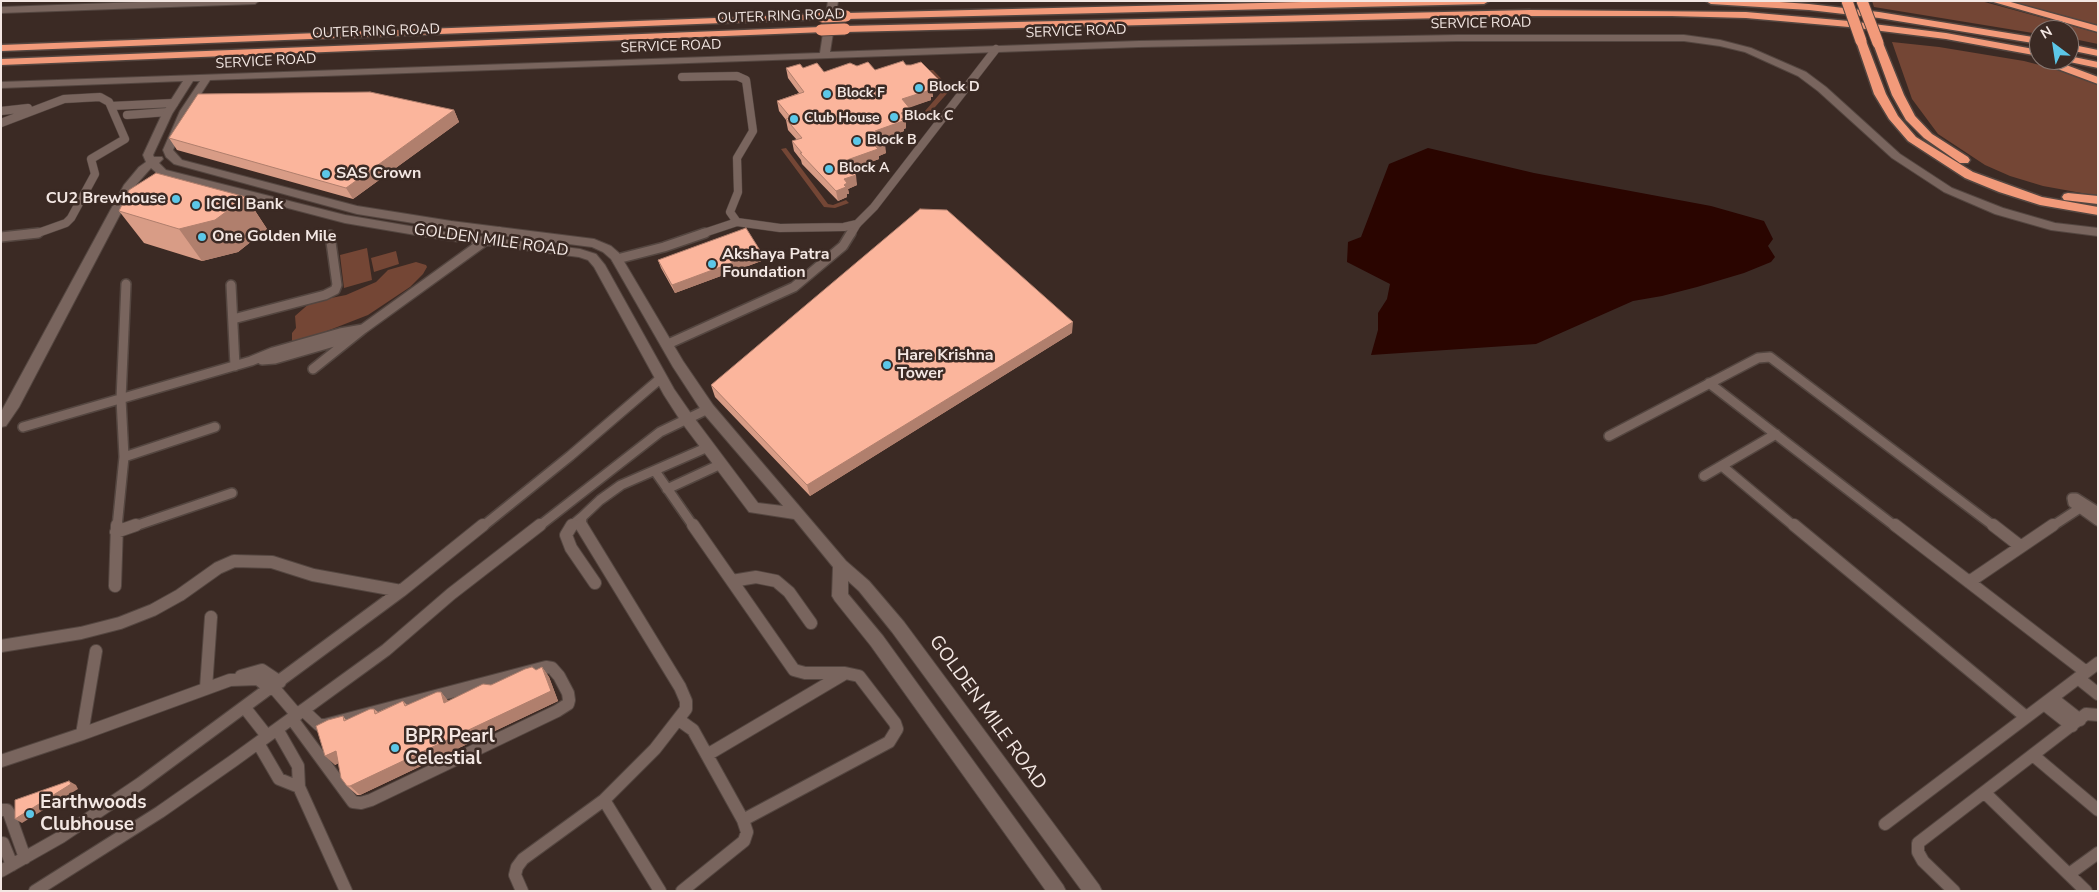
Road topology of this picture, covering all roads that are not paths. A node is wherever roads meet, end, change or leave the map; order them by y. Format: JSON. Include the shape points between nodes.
{"nodes":[{"id":1,"x":255,"y":1,"type":"edge"},
{"id":2,"x":832,"y":1,"type":"edge"},
{"id":3,"x":1484,"y":1,"type":"edge"},
{"id":4,"x":1711,"y":1,"type":"edge"},
{"id":5,"x":1847,"y":1,"type":"edge"},
{"id":6,"x":1862,"y":1,"type":"edge"},
{"id":7,"x":1995,"y":1,"type":"edge"},
{"id":8,"x":1,"y":10,"type":"edge"},
{"id":9,"x":2098,"y":29,"type":"edge"},
{"id":10,"x":2029,"y":39,"type":"edge"},
{"id":11,"x":1,"y":48,"type":"edge"},
{"id":12,"x":2014,"y":48,"type":"junction"},
{"id":13,"x":996,"y":49,"type":"junction"},
{"id":14,"x":2079,"y":49,"type":"edge"},
{"id":15,"x":2029,"y":51,"type":"edge"},
{"id":16,"x":2098,"y":53,"type":"edge"},
{"id":17,"x":825,"y":54,"type":"junction"},
{"id":18,"x":2029,"y":54,"type":"edge"},
{"id":19,"x":2079,"y":61,"type":"edge"},
{"id":20,"x":1,"y":62,"type":"edge"},
{"id":21,"x":2098,"y":65,"type":"edge"},
{"id":22,"x":2069,"y":70,"type":"edge"},
{"id":23,"x":682,"y":77,"type":"dead end"},
{"id":24,"x":190,"y":78,"type":"junction"},
{"id":25,"x":207,"y":78,"type":"junction"},
{"id":26,"x":2098,"y":81,"type":"edge"},
{"id":27,"x":1,"y":85,"type":"edge"},
{"id":28,"x":111,"y":106,"type":"junction"},
{"id":29,"x":39,"y":108,"type":"junction"},
{"id":30,"x":171,"y":108,"type":"junction"},
{"id":31,"x":1,"y":111,"type":"edge"},
{"id":32,"x":127,"y":115,"type":"dead end"},
{"id":33,"x":1,"y":123,"type":"edge"},
{"id":34,"x":169,"y":154,"type":"junction"},
{"id":35,"x":151,"y":162,"type":"junction"},
{"id":36,"x":2098,"y":200,"type":"edge"},
{"id":37,"x":2098,"y":211,"type":"edge"},
{"id":38,"x":737,"y":222,"type":"junction"},
{"id":39,"x":858,"y":224,"type":"junction"},
{"id":40,"x":499,"y":231,"type":"junction"},
{"id":41,"x":2098,"y":232,"type":"edge"},
{"id":42,"x":330,"y":235,"type":"dead end"},
{"id":43,"x":1,"y":237,"type":"edge"},
{"id":44,"x":485,"y":241,"type":"junction"},
{"id":45,"x":617,"y":259,"type":"junction"},
{"id":46,"x":126,"y":284,"type":"dead end"},
{"id":47,"x":231,"y":285,"type":"dead end"},
{"id":48,"x":233,"y":319,"type":"junction"},
{"id":49,"x":363,"y":329,"type":"junction"},
{"id":50,"x":668,"y":344,"type":"junction"},
{"id":51,"x":235,"y":366,"type":"junction"},
{"id":52,"x":314,"y":369,"type":"dead end"},
{"id":53,"x":661,"y":378,"type":"junction"},
{"id":54,"x":1709,"y":383,"type":"junction"},
{"id":55,"x":121,"y":399,"type":"junction"},
{"id":56,"x":708,"y":410,"type":"junction"},
{"id":57,"x":687,"y":419,"type":"junction"},
{"id":58,"x":1,"y":422,"type":"edge"},
{"id":59,"x":23,"y":427,"type":"dead end"},
{"id":60,"x":215,"y":427,"type":"dead end"},
{"id":61,"x":1776,"y":434,"type":"junction"},
{"id":62,"x":1609,"y":436,"type":"dead end"},
{"id":63,"x":708,"y":447,"type":"junction"},
{"id":64,"x":124,"y":457,"type":"junction"},
{"id":65,"x":721,"y":464,"type":"junction"},
{"id":66,"x":1722,"y":466,"type":"junction"},
{"id":67,"x":655,"y":471,"type":"junction"},
{"id":68,"x":1704,"y":476,"type":"dead end"},
{"id":69,"x":668,"y":489,"type":"junction"},
{"id":70,"x":232,"y":494,"type":"dead end"},
{"id":71,"x":2080,"y":508,"type":"junction"},
{"id":72,"x":2098,"y":512,"type":"edge"},
{"id":73,"x":798,"y":514,"type":"junction"},
{"id":74,"x":582,"y":517,"type":"junction"},
{"id":75,"x":2098,"y":521,"type":"edge"},
{"id":76,"x":116,"y":532,"type":"junction"},
{"id":77,"x":2020,"y":546,"type":"junction"},
{"id":78,"x":841,"y":565,"type":"junction"},
{"id":79,"x":732,"y":581,"type":"junction"},
{"id":80,"x":1969,"y":582,"type":"junction"},
{"id":81,"x":595,"y":583,"type":"dead end"},
{"id":82,"x":115,"y":586,"type":"dead end"},
{"id":83,"x":401,"y":591,"type":"junction"},
{"id":84,"x":212,"y":617,"type":"dead end"},
{"id":85,"x":812,"y":623,"type":"dead end"},
{"id":86,"x":1,"y":646,"type":"edge"},
{"id":87,"x":96,"y":651,"type":"dead end"},
{"id":88,"x":2098,"y":663,"type":"edge"},
{"id":89,"x":845,"y":673,"type":"junction"},
{"id":90,"x":2082,"y":675,"type":"junction"},
{"id":91,"x":274,"y":686,"type":"junction"},
{"id":92,"x":206,"y":688,"type":"junction"},
{"id":93,"x":2098,"y":694,"type":"edge"},
{"id":94,"x":2048,"y":701,"type":"junction"},
{"id":95,"x":245,"y":708,"type":"junction"},
{"id":96,"x":297,"y":714,"type":"junction"},
{"id":97,"x":2098,"y":716,"type":"edge"},
{"id":98,"x":2026,"y":717,"type":"junction"},
{"id":99,"x":679,"y":720,"type":"junction"},
{"id":100,"x":2068,"y":722,"type":"junction"},
{"id":101,"x":322,"y":726,"type":"junction"},
{"id":102,"x":82,"y":734,"type":"junction"},
{"id":103,"x":267,"y":736,"type":"junction"},
{"id":104,"x":306,"y":738,"type":"junction"},
{"id":105,"x":707,"y":755,"type":"junction"},
{"id":106,"x":2034,"y":756,"type":"junction"},
{"id":107,"x":1,"y":761,"type":"edge"},
{"id":108,"x":299,"y":788,"type":"junction"},
{"id":109,"x":1985,"y":793,"type":"junction"},
{"id":110,"x":604,"y":800,"type":"junction"},
{"id":111,"x":1,"y":810,"type":"edge"},
{"id":112,"x":2098,"y":810,"type":"edge"},
{"id":113,"x":743,"y":820,"type":"junction"},
{"id":114,"x":1884,"y":824,"type":"dead end"},
{"id":115,"x":16,"y":835,"type":"junction"},
{"id":116,"x":2,"y":843,"type":"edge"},
{"id":117,"x":2098,"y":853,"type":"edge"},
{"id":118,"x":25,"y":858,"type":"junction"},
{"id":119,"x":6,"y":868,"type":"edge"},
{"id":120,"x":2069,"y":874,"type":"junction"},
{"id":121,"x":35,"y":891,"type":"edge"},
{"id":122,"x":346,"y":891,"type":"edge"},
{"id":123,"x":522,"y":891,"type":"edge"},
{"id":124,"x":660,"y":891,"type":"edge"},
{"id":125,"x":682,"y":891,"type":"edge"},
{"id":126,"x":1057,"y":891,"type":"edge"},
{"id":127,"x":1093,"y":891,"type":"edge"},
{"id":128,"x":1954,"y":891,"type":"edge"},
{"id":129,"x":2086,"y":891,"type":"edge"}],
"edges":[{"from":1,"to":8,"type":"main road"},
{"from":2,"to":17,"type":"main road"},
{"from":3,"to":11,"type":"highway","name":"OUTER RING ROAD","bridge":true,"via":[[846,16]]},
{"from":4,"to":10,"type":"highway","via":[[1870,14]]},
{"from":5,"to":37,"type":"highway","bridge":true,"via":[[1880,94],[1893,118],[1912,138],[1969,175],[2003,190],[2040,201]]},
{"from":6,"to":36,"type":"highway","bridge":true,"via":[[1898,95],[1910,118],[1928,136],[1950,153],[2008,181],[2039,191]]},
{"from":7,"to":9,"type":"highway"},
{"from":12,"to":15,"type":"highway","name":"OUTER RING ROAD"},
{"from":12,"to":18,"type":"highway"},
{"from":12,"to":20,"type":"highway","name":"OUTER RING ROAD","bridge":true,"via":[[1850,24],[1754,16],[1548,13],[845,29]]},
{"from":13,"to":17,"type":"main road","name":"SERVICE ROAD"},
{"from":13,"to":39,"type":"street"},
{"from":13,"to":41,"type":"main road","name":"SERVICE ROAD","via":[[1565,37],[1677,37],[1720,43],[1748,50],[1802,74],[1896,156],[1948,190],[1999,211],[2055,227]]},
{"from":14,"to":16,"type":"highway"},
{"from":17,"to":25,"type":"main road","name":"SERVICE ROAD"},
{"from":19,"to":21,"type":"highway"},
{"from":22,"to":26,"type":"highway"},
{"from":23,"to":38,"type":"street","via":[[737,76],[746,80],[753,131],[737,158],[738,192],[730,212]]},
{"from":24,"to":25,"type":"main road","name":"SERVICE ROAD"},
{"from":24,"to":27,"type":"main road","name":"SERVICE ROAD"},
{"from":24,"to":30,"type":"main road"},
{"from":25,"to":34,"type":"main road","via":[[185,111]]},
{"from":28,"to":29,"type":"street","via":[[104,98],[74,98]]},
{"from":28,"to":30,"type":"street"},
{"from":28,"to":43,"type":"street","via":[[125,139],[91,159],[95,174],[71,218],[60,226],[38,233]]},
{"from":29,"to":31,"type":"street"},
{"from":29,"to":33,"type":"street"},
{"from":30,"to":32,"type":"street"},
{"from":30,"to":35,"type":"main road","via":[[148,155]]},
{"from":34,"to":35,"type":"street"},
{"from":34,"to":40,"type":"main road","name":"GOLDEN MILE ROAD","via":[[178,162],[357,210]]},
{"from":35,"to":44,"type":"main road","name":"GOLDEN MILE ROAD","via":[[162,172],[345,219]]},
{"from":35,"to":58,"type":"street","via":[[130,185]]},
{"from":38,"to":39,"type":"street","via":[[780,228]]},
{"from":38,"to":45,"type":"street"},
{"from":39,"to":50,"type":"street","via":[[843,246],[794,287]]},
{"from":40,"to":44,"type":"street"},
{"from":40,"to":45,"type":"main road","name":"GOLDEN MILE ROAD","via":[[594,244],[607,248]]},
{"from":42,"to":48,"type":"street","via":[[335,290]]},
{"from":44,"to":49,"type":"street"},
{"from":44,"to":53,"type":"main road","name":"GOLDEN MILE ROAD","via":[[592,257]]},
{"from":45,"to":50,"type":"main road","name":"GOLDEN MILE ROAD"},
{"from":46,"to":55,"type":"street"},
{"from":47,"to":48,"type":"street"},
{"from":48,"to":51,"type":"street"},
{"from":49,"to":51,"type":"street","via":[[334,342],[275,359]]},
{"from":49,"to":52,"type":"street"},
{"from":50,"to":56,"type":"main road","name":"GOLDEN MILE ROAD"},
{"from":51,"to":55,"type":"street"},
{"from":53,"to":57,"type":"main road","name":"GOLDEN MILE ROAD"},
{"from":53,"to":83,"type":"street","via":[[570,456]]},
{"from":54,"to":61,"type":"street"},
{"from":54,"to":62,"type":"street"},
{"from":54,"to":77,"type":"street","via":[[1758,358],[1775,359]]},
{"from":55,"to":59,"type":"street"},
{"from":55,"to":64,"type":"street"},
{"from":56,"to":57,"type":"street"},
{"from":56,"to":73,"type":"main road","name":"GOLDEN MILE ROAD"},
{"from":57,"to":63,"type":"main road","name":"GOLDEN MILE ROAD"},
{"from":57,"to":96,"type":"street","via":[[660,432],[451,594],[386,650]]},
{"from":60,"to":64,"type":"street"},
{"from":61,"to":66,"type":"street"},
{"from":61,"to":80,"type":"street"},
{"from":63,"to":65,"type":"main road","name":"GOLDEN MILE ROAD"},
{"from":63,"to":67,"type":"street"},
{"from":64,"to":76,"type":"street"},
{"from":65,"to":69,"type":"street"},
{"from":65,"to":73,"type":"main road","name":"GOLDEN MILE ROAD","via":[[754,508]]},
{"from":66,"to":68,"type":"street"},
{"from":66,"to":98,"type":"street"},
{"from":67,"to":69,"type":"street"},
{"from":67,"to":74,"type":"street","via":[[621,485]]},
{"from":69,"to":79,"type":"street"},
{"from":70,"to":76,"type":"street"},
{"from":71,"to":72,"type":"street","via":[[2072,498]]},
{"from":71,"to":75,"type":"street"},
{"from":71,"to":77,"type":"street"},
{"from":73,"to":78,"type":"main road","name":"GOLDEN MILE ROAD"},
{"from":74,"to":81,"type":"street","via":[[566,535]]},
{"from":74,"to":99,"type":"street","via":[[582,528],[680,687],[686,709]]},
{"from":76,"to":82,"type":"street"},
{"from":77,"to":80,"type":"street"},
{"from":78,"to":126,"type":"main road","via":[[840,596],[876,640]]},
{"from":78,"to":127,"type":"main road","name":"GOLDEN MILE ROAD","via":[[864,586],[898,627]]},
{"from":79,"to":85,"type":"street","via":[[756,577],[776,581],[789,592]]},
{"from":79,"to":89,"type":"street","via":[[794,670]]},
{"from":80,"to":90,"type":"street"},
{"from":83,"to":86,"type":"street","via":[[313,575],[272,562],[234,561],[153,610],[120,623]]},
{"from":83,"to":91,"type":"street"},
{"from":84,"to":92,"type":"street"},
{"from":87,"to":102,"type":"street"},
{"from":88,"to":90,"type":"street"},
{"from":89,"to":105,"type":"street"},
{"from":89,"to":113,"type":"street","via":[[859,676],[895,723],[897,730],[894,736],[889,742]]},
{"from":90,"to":93,"type":"street"},
{"from":90,"to":94,"type":"street"},
{"from":91,"to":92,"type":"street","via":[[247,678]]},
{"from":91,"to":95,"type":"street"},
{"from":91,"to":96,"type":"street"},
{"from":92,"to":102,"type":"street"},
{"from":94,"to":98,"type":"street"},
{"from":94,"to":100,"type":"street"},
{"from":94,"to":100,"type":"street"},
{"from":95,"to":103,"type":"street"},
{"from":95,"to":118,"type":"street","via":[[61,837]]},
{"from":96,"to":101,"type":"street"},
{"from":96,"to":103,"type":"street"},
{"from":96,"to":104,"type":"street"},
{"from":97,"to":100,"type":"street","via":[[2086,714]]},
{"from":98,"to":114,"type":"street"},
{"from":99,"to":105,"type":"street","via":[[693,730]]},
{"from":99,"to":110,"type":"street"},
{"from":100,"to":106,"type":"street"},
{"from":101,"to":104,"type":"street"},
{"from":101,"to":104,"type":"street","via":[[546,667],[556,671],[568,693],[568,704],[563,708],[361,803],[349,797]]},
{"from":102,"to":107,"type":"street"},
{"from":103,"to":108,"type":"street","via":[[298,766]]},
{"from":103,"to":108,"type":"street","via":[[279,779]]},
{"from":103,"to":121,"type":"street","via":[[160,812]]},
{"from":105,"to":113,"type":"street"},
{"from":106,"to":109,"type":"street"},
{"from":106,"to":112,"type":"street"},
{"from":108,"to":122,"type":"street"},
{"from":109,"to":120,"type":"street"},
{"from":109,"to":128,"type":"street","via":[[1918,843],[1923,861]]},
{"from":110,"to":123,"type":"street","via":[[523,859],[515,875]]},
{"from":110,"to":124,"type":"street"},
{"from":111,"to":115,"type":"street","via":[[9,813]]},
{"from":113,"to":125,"type":"street","via":[[747,832],[744,841]]},
{"from":115,"to":116,"type":"street"},
{"from":115,"to":118,"type":"street"},
{"from":116,"to":119,"type":"street"},
{"from":117,"to":120,"type":"street"},
{"from":118,"to":119,"type":"street"},
{"from":120,"to":129,"type":"street"}]}
